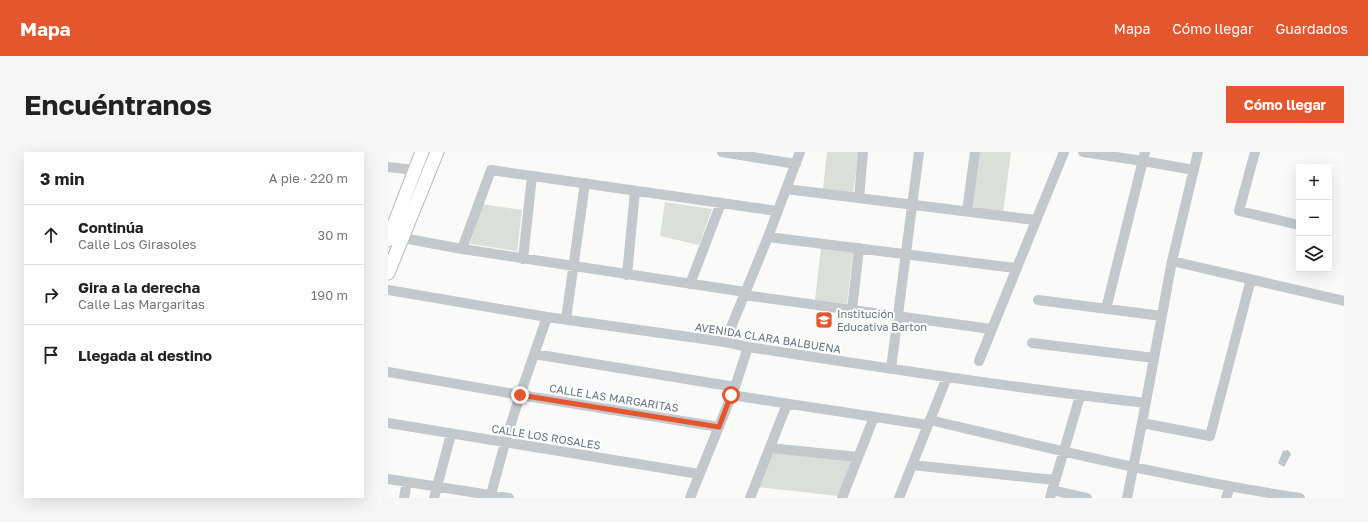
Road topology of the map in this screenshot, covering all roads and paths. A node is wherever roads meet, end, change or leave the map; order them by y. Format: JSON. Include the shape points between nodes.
{"nodes":[{"id":1,"x":422,"y":152,"type":"edge"},
{"id":2,"x":437,"y":152,"type":"edge"},
{"id":3,"x":722,"y":152,"type":"edge"},
{"id":4,"x":800,"y":152,"type":"edge"},
{"id":5,"x":863,"y":152,"type":"edge"},
{"id":6,"x":919,"y":152,"type":"edge"},
{"id":7,"x":975,"y":152,"type":"edge"},
{"id":8,"x":1064,"y":152,"type":"edge"},
{"id":9,"x":1083,"y":152,"type":"edge"},
{"id":10,"x":1198,"y":152,"type":"edge"},
{"id":11,"x":1255,"y":152,"type":"edge"},
{"id":12,"x":1144,"y":156,"type":"edge"},
{"id":13,"x":796,"y":164,"type":"junction"},
{"id":14,"x":388,"y":168,"type":"edge"},
{"id":15,"x":414,"y":170,"type":"junction"},
{"id":16,"x":1194,"y":170,"type":"junction"},
{"id":17,"x":532,"y":176,"type":"junction"},
{"id":18,"x":585,"y":183,"type":"junction"},
{"id":19,"x":786,"y":189,"type":"junction"},
{"id":20,"x":635,"y":191,"type":"junction"},
{"id":21,"x":858,"y":198,"type":"junction"},
{"id":22,"x":720,"y":203,"type":"junction"},
{"id":23,"x":913,"y":204,"type":"junction"},
{"id":24,"x":777,"y":211,"type":"junction"},
{"id":25,"x":967,"y":211,"type":"junction"},
{"id":26,"x":1035,"y":220,"type":"junction"},
{"id":27,"x":1296,"y":224,"type":"edge"},
{"id":28,"x":768,"y":237,"type":"junction"},
{"id":29,"x":402,"y":238,"type":"junction"},
{"id":30,"x":388,"y":240,"type":"edge"},
{"id":31,"x":859,"y":248,"type":"junction"},
{"id":32,"x":462,"y":250,"type":"junction"},
{"id":33,"x":906,"y":254,"type":"junction"},
{"id":34,"x":523,"y":259,"type":"junction"},
{"id":35,"x":1172,"y":261,"type":"junction"},
{"id":36,"x":573,"y":266,"type":"junction"},
{"id":37,"x":1016,"y":268,"type":"junction"},
{"id":38,"x":388,"y":273,"type":"edge"},
{"id":39,"x":627,"y":274,"type":"junction"},
{"id":40,"x":1251,"y":279,"type":"junction"},
{"id":41,"x":690,"y":284,"type":"junction"},
{"id":42,"x":388,"y":290,"type":"edge"},
{"id":43,"x":744,"y":294,"type":"junction"},
{"id":44,"x":1038,"y":300,"type":"dead end"},
{"id":45,"x":1344,"y":301,"type":"edge"},
{"id":46,"x":1106,"y":309,"type":"junction"},
{"id":47,"x":852,"y":310,"type":"junction"},
{"id":48,"x":547,"y":316,"type":"junction"},
{"id":49,"x":898,"y":316,"type":"junction"},
{"id":50,"x":1162,"y":316,"type":"junction"},
{"id":51,"x":566,"y":319,"type":"junction"},
{"id":52,"x":991,"y":329,"type":"junction"},
{"id":53,"x":725,"y":342,"type":"junction"},
{"id":54,"x":1032,"y":343,"type":"dead end"},
{"id":55,"x":748,"y":347,"type":"junction"},
{"id":56,"x":534,"y":354,"type":"junction"},
{"id":57,"x":1154,"y":358,"type":"junction"},
{"id":58,"x":979,"y":361,"type":"dead end"},
{"id":59,"x":891,"y":369,"type":"junction"},
{"id":60,"x":388,"y":372,"type":"edge"},
{"id":61,"x":947,"y":377,"type":"junction"},
{"id":62,"x":733,"y":391,"type":"junction"},
{"id":63,"x":520,"y":395,"type":"junction"},
{"id":64,"x":1080,"y":396,"type":"junction"},
{"id":65,"x":1146,"y":403,"type":"junction"},
{"id":66,"x":788,"y":404,"type":"junction"},
{"id":67,"x":874,"y":417,"type":"junction"},
{"id":68,"x":388,"y":423,"type":"edge"},
{"id":69,"x":929,"y":423,"type":"junction"},
{"id":70,"x":1142,"y":423,"type":"junction"},
{"id":71,"x":719,"y":427,"type":"junction"},
{"id":72,"x":451,"y":434,"type":"junction"},
{"id":73,"x":505,"y":443,"type":"junction"},
{"id":74,"x":770,"y":448,"type":"junction"},
{"id":75,"x":1064,"y":451,"type":"junction"},
{"id":76,"x":858,"y":457,"type":"junction"},
{"id":77,"x":912,"y":465,"type":"junction"},
{"id":78,"x":1133,"y":467,"type":"junction"},
{"id":79,"x":699,"y":474,"type":"junction"},
{"id":80,"x":388,"y":479,"type":"edge"},
{"id":81,"x":1055,"y":480,"type":"junction"},
{"id":82,"x":407,"y":482,"type":"junction"},
{"id":83,"x":438,"y":487,"type":"junction"},
{"id":84,"x":1232,"y":487,"type":"junction"},
{"id":85,"x":1051,"y":494,"type":"edge"},
{"id":86,"x":491,"y":496,"type":"edge"},
{"id":87,"x":404,"y":498,"type":"edge"},
{"id":88,"x":434,"y":498,"type":"edge"},
{"id":89,"x":509,"y":498,"type":"edge"},
{"id":90,"x":690,"y":498,"type":"edge"},
{"id":91,"x":750,"y":498,"type":"edge"},
{"id":92,"x":842,"y":498,"type":"edge"},
{"id":93,"x":899,"y":498,"type":"edge"},
{"id":94,"x":1086,"y":498,"type":"edge"},
{"id":95,"x":1127,"y":498,"type":"edge"},
{"id":96,"x":1226,"y":498,"type":"edge"},
{"id":97,"x":1231,"y":498,"type":"edge"},
{"id":98,"x":1300,"y":498,"type":"edge"}],
"edges":[{"from":1,"to":15,"type":"main road"},
{"from":2,"to":29,"type":"main road"},
{"from":3,"to":13,"type":"street"},
{"from":4,"to":13,"type":"street"},
{"from":5,"to":21,"type":"street"},
{"from":6,"to":23,"type":"street"},
{"from":7,"to":25,"type":"street"},
{"from":8,"to":26,"type":"street"},
{"from":9,"to":12,"type":"street"},
{"from":10,"to":16,"type":"street"},
{"from":11,"to":27,"type":"street","via":[[1239,211]]},
{"from":12,"to":16,"type":"street"},
{"from":12,"to":46,"type":"street"},
{"from":13,"to":19,"type":"street"},
{"from":14,"to":15,"type":"street"},
{"from":15,"to":30,"type":"main road"},
{"from":16,"to":35,"type":"street"},
{"from":17,"to":18,"type":"street"},
{"from":17,"to":32,"type":"street","via":[[491,170]]},
{"from":17,"to":34,"type":"street"},
{"from":18,"to":20,"type":"street"},
{"from":18,"to":36,"type":"street"},
{"from":19,"to":21,"type":"street"},
{"from":19,"to":24,"type":"street"},
{"from":20,"to":22,"type":"street"},
{"from":20,"to":39,"type":"street"},
{"from":21,"to":23,"type":"street"},
{"from":22,"to":24,"type":"street"},
{"from":22,"to":41,"type":"street"},
{"from":23,"to":25,"type":"street"},
{"from":23,"to":33,"type":"street"},
{"from":24,"to":28,"type":"street"},
{"from":25,"to":26,"type":"street"},
{"from":26,"to":37,"type":"street"},
{"from":28,"to":31,"type":"street"},
{"from":28,"to":43,"type":"street"},
{"from":29,"to":32,"type":"street"},
{"from":29,"to":38,"type":"main road"},
{"from":31,"to":33,"type":"street"},
{"from":31,"to":47,"type":"street"},
{"from":32,"to":34,"type":"street"},
{"from":33,"to":37,"type":"street"},
{"from":33,"to":49,"type":"street"},
{"from":34,"to":36,"type":"street"},
{"from":35,"to":40,"type":"street"},
{"from":35,"to":50,"type":"street"},
{"from":36,"to":39,"type":"street"},
{"from":36,"to":51,"type":"street"},
{"from":37,"to":52,"type":"street"},
{"from":39,"to":41,"type":"street"},
{"from":40,"to":45,"type":"street"},
{"from":40,"to":70,"type":"street","via":[[1210,436]]},
{"from":41,"to":43,"type":"street"},
{"from":42,"to":48,"type":"street","name":"AVENIDA CLARA BALBUENA"},
{"from":43,"to":47,"type":"street"},
{"from":43,"to":53,"type":"street"},
{"from":44,"to":46,"type":"street"},
{"from":46,"to":50,"type":"street"},
{"from":47,"to":49,"type":"street"},
{"from":48,"to":51,"type":"street","name":"AVENIDA CLARA BALBUENA"},
{"from":48,"to":56,"type":"street"},
{"from":49,"to":52,"type":"street"},
{"from":49,"to":59,"type":"street"},
{"from":50,"to":57,"type":"street"},
{"from":51,"to":53,"type":"street","name":"AVENIDA CLARA BALBUENA"},
{"from":52,"to":58,"type":"street"},
{"from":53,"to":55,"type":"street","name":"AVENIDA CLARA BALBUENA"},
{"from":54,"to":57,"type":"street"},
{"from":55,"to":59,"type":"street","name":"AVENIDA CLARA BALBUENA"},
{"from":55,"to":62,"type":"street"},
{"from":56,"to":62,"type":"street"},
{"from":56,"to":63,"type":"street"},
{"from":57,"to":65,"type":"street"},
{"from":59,"to":61,"type":"street","name":"AVENIDA CLARA BALBUENA"},
{"from":60,"to":63,"type":"street","name":"CALLE LAS MARGARITAS"},
{"from":61,"to":64,"type":"street","name":"AVENIDA CLARA BALBUENA"},
{"from":61,"to":69,"type":"street"},
{"from":62,"to":66,"type":"street"},
{"from":62,"to":71,"type":"street"},
{"from":63,"to":71,"type":"street","name":"CALLE LAS MARGARITAS"},
{"from":63,"to":73,"type":"street"},
{"from":64,"to":65,"type":"street","name":"AVENIDA CLARA BALBUENA"},
{"from":64,"to":75,"type":"street"},
{"from":65,"to":70,"type":"street"},
{"from":66,"to":67,"type":"street"},
{"from":66,"to":74,"type":"street"},
{"from":67,"to":69,"type":"street"},
{"from":67,"to":76,"type":"street"},
{"from":68,"to":72,"type":"street","name":"CALLE LOS ROSALES"},
{"from":69,"to":75,"type":"street"},
{"from":69,"to":77,"type":"street"},
{"from":70,"to":78,"type":"street"},
{"from":71,"to":79,"type":"street"},
{"from":72,"to":73,"type":"street","name":"CALLE LOS ROSALES"},
{"from":72,"to":83,"type":"street"},
{"from":73,"to":79,"type":"street","name":"CALLE LOS ROSALES"},
{"from":73,"to":86,"type":"street"},
{"from":74,"to":76,"type":"street"},
{"from":74,"to":91,"type":"street"},
{"from":75,"to":78,"type":"street"},
{"from":75,"to":81,"type":"street"},
{"from":76,"to":92,"type":"street"},
{"from":77,"to":81,"type":"street"},
{"from":77,"to":93,"type":"street"},
{"from":78,"to":84,"type":"street"},
{"from":78,"to":95,"type":"street"},
{"from":79,"to":90,"type":"street"},
{"from":80,"to":82,"type":"street"},
{"from":81,"to":85,"type":"street"},
{"from":82,"to":83,"type":"street"},
{"from":82,"to":87,"type":"street"},
{"from":83,"to":86,"type":"street"},
{"from":83,"to":88,"type":"street"},
{"from":84,"to":96,"type":"street"},
{"from":84,"to":97,"type":"street"},
{"from":84,"to":98,"type":"street"},
{"from":85,"to":94,"type":"street"},
{"from":86,"to":89,"type":"street"}]}
